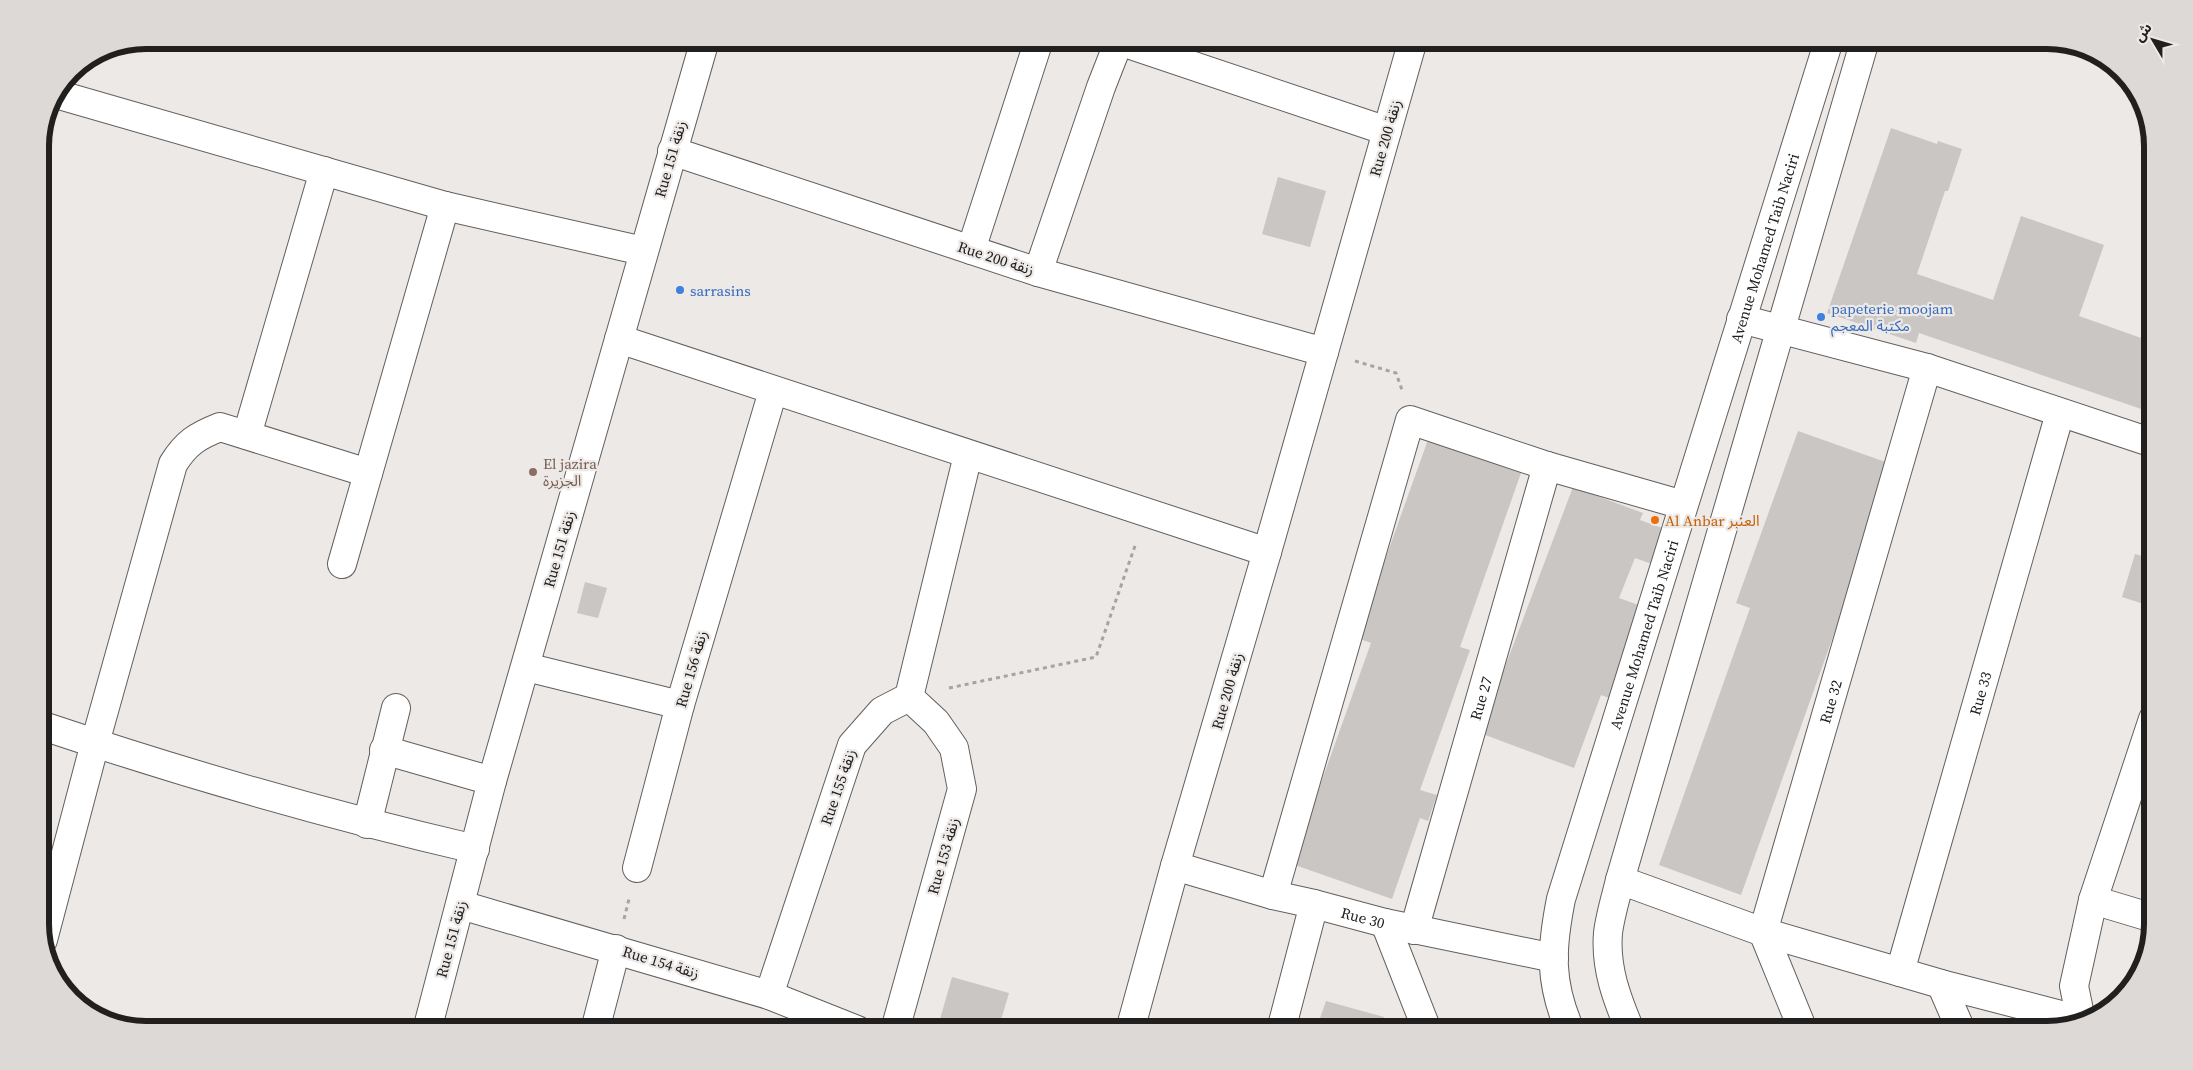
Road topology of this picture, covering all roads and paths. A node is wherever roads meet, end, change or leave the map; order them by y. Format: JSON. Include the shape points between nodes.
{"nodes":[{"id":1,"x":702,"y":49,"type":"edge"},
{"id":2,"x":1036,"y":49,"type":"edge"},
{"id":3,"x":1116,"y":49,"type":"edge"},
{"id":4,"x":1146,"y":49,"type":"edge"},
{"id":5,"x":1410,"y":49,"type":"edge"},
{"id":6,"x":1826,"y":49,"type":"edge"},
{"id":7,"x":1862,"y":49,"type":"edge"},
{"id":8,"x":63,"y":96,"type":"edge"},
{"id":9,"x":1387,"y":131,"type":"junction"},
{"id":10,"x":672,"y":151,"type":"junction"},
{"id":11,"x":324,"y":171,"type":"junction"},
{"id":12,"x":445,"y":206,"type":"junction"},
{"id":13,"x":971,"y":250,"type":"junction"},
{"id":14,"x":643,"y":251,"type":"junction"},
{"id":15,"x":1038,"y":272,"type":"junction"},
{"id":16,"x":1741,"y":319,"type":"junction"},
{"id":17,"x":1780,"y":330,"type":"junction"},
{"id":18,"x":619,"y":339,"type":"junction"},
{"id":19,"x":1324,"y":352,"type":"junction"},
{"id":20,"x":1927,"y":368,"type":"junction"},
{"id":21,"x":772,"y":391,"type":"junction"},
{"id":22,"x":2060,"y":413,"type":"junction"},
{"id":23,"x":1410,"y":420,"type":"junction"},
{"id":24,"x":246,"y":435,"type":"junction"},
{"id":25,"x":2144,"y":440,"type":"edge"},
{"id":26,"x":968,"y":455,"type":"junction"},
{"id":27,"x":1547,"y":466,"type":"junction"},
{"id":28,"x":368,"y":473,"type":"junction"},
{"id":29,"x":1683,"y":505,"type":"junction"},
{"id":30,"x":1147,"y":512,"type":"junction"},
{"id":31,"x":1268,"y":552,"type":"junction"},
{"id":32,"x":342,"y":564,"type":"dead end"},
{"id":33,"x":526,"y":667,"type":"junction"},
{"id":34,"x":909,"y":697,"type":"junction"},
{"id":35,"x":680,"y":705,"type":"junction"},
{"id":36,"x":396,"y":708,"type":"dead end"},
{"id":37,"x":49,"y":728,"type":"edge"},
{"id":38,"x":95,"y":743,"type":"junction"},
{"id":39,"x":384,"y":750,"type":"junction"},
{"id":40,"x":2144,"y":753,"type":"edge"},
{"id":41,"x":492,"y":781,"type":"junction"},
{"id":42,"x":367,"y":824,"type":"junction"},
{"id":43,"x":475,"y":849,"type":"junction"},
{"id":44,"x":1175,"y":866,"type":"junction"},
{"id":45,"x":637,"y":868,"type":"joint"},
{"id":46,"x":1620,"y":880,"type":"junction"},
{"id":47,"x":1273,"y":895,"type":"junction"},
{"id":48,"x":2093,"y":900,"type":"junction"},
{"id":49,"x":1314,"y":904,"type":"junction"},
{"id":50,"x":461,"y":905,"type":"junction"},
{"id":51,"x":2144,"y":915,"type":"edge"},
{"id":52,"x":49,"y":917,"type":"edge"},
{"id":53,"x":1385,"y":924,"type":"junction"},
{"id":54,"x":1414,"y":930,"type":"junction"},
{"id":55,"x":1763,"y":932,"type":"junction"},
{"id":56,"x":616,"y":949,"type":"junction"},
{"id":57,"x":1554,"y":958,"type":"junction"},
{"id":58,"x":1900,"y":972,"type":"junction"},
{"id":59,"x":1941,"y":984,"type":"junction"},
{"id":60,"x":769,"y":995,"type":"junction"},
{"id":61,"x":2079,"y":1016,"type":"edge"},
{"id":62,"x":2072,"y":1018,"type":"edge"},
{"id":63,"x":429,"y":1021,"type":"edge"},
{"id":64,"x":597,"y":1021,"type":"edge"},
{"id":65,"x":834,"y":1021,"type":"edge"},
{"id":66,"x":898,"y":1021,"type":"edge"},
{"id":67,"x":1132,"y":1021,"type":"edge"},
{"id":68,"x":1283,"y":1021,"type":"edge"},
{"id":69,"x":1423,"y":1021,"type":"edge"},
{"id":70,"x":1567,"y":1021,"type":"edge"},
{"id":71,"x":1626,"y":1021,"type":"edge"},
{"id":72,"x":1799,"y":1021,"type":"edge"},
{"id":73,"x":1957,"y":1021,"type":"edge"}],
"edges":[{"from":1,"to":10,"type":"street","name":"Rue 151 زنقة"},
{"from":2,"to":13,"type":"street"},
{"from":3,"to":15,"type":"street"},
{"from":4,"to":9,"type":"street"},
{"from":5,"to":9,"type":"street","name":"Rue 200 زنقة"},
{"from":6,"to":16,"type":"street","name":"Avenue Mohamed Taib Naciri"},
{"from":7,"to":17,"type":"street"},
{"from":8,"to":11,"type":"street"},
{"from":9,"to":19,"type":"street","name":"Rue 200 زنقة"},
{"from":10,"to":13,"type":"street","name":"Rue 200 زنقة"},
{"from":10,"to":14,"type":"street","name":"Rue 151 زنقة"},
{"from":11,"to":12,"type":"street"},
{"from":11,"to":24,"type":"street"},
{"from":12,"to":14,"type":"street"},
{"from":12,"to":28,"type":"street"},
{"from":13,"to":15,"type":"street","name":"Rue 200 زنقة"},
{"from":14,"to":18,"type":"street","name":"Rue 151 زنقة"},
{"from":15,"to":19,"type":"street","name":"Rue 200 زنقة"},
{"from":16,"to":17,"type":"street"},
{"from":16,"to":29,"type":"street","name":"Avenue Mohamed Taib Naciri"},
{"from":17,"to":20,"type":"street"},
{"from":17,"to":46,"type":"street"},
{"from":18,"to":21,"type":"street"},
{"from":18,"to":33,"type":"street","name":"Rue 151 زنقة"},
{"from":19,"to":23,"type":"path","via":[[1396,373]]},
{"from":19,"to":31,"type":"street","name":"Rue 200 زنقة"},
{"from":20,"to":22,"type":"street"},
{"from":20,"to":55,"type":"street","name":"Rue 32"},
{"from":21,"to":26,"type":"street"},
{"from":21,"to":35,"type":"street","name":"Rue 156 زنقة"},
{"from":22,"to":25,"type":"street"},
{"from":22,"to":58,"type":"street","name":"Rue 33"},
{"from":23,"to":27,"type":"street"},
{"from":23,"to":47,"type":"street"},
{"from":24,"to":28,"type":"street"},
{"from":24,"to":38,"type":"street","via":[[220,427],[200,435],[182,449],[173,464]]},
{"from":26,"to":30,"type":"street"},
{"from":26,"to":34,"type":"street"},
{"from":27,"to":29,"type":"street"},
{"from":27,"to":54,"type":"street","name":"Rue 27"},
{"from":28,"to":32,"type":"street"},
{"from":29,"to":57,"type":"street","name":"Avenue Mohamed Taib Naciri","via":[[1561,899],[1554,932]]},
{"from":30,"to":31,"type":"street"},
{"from":30,"to":34,"type":"path","via":[[1096,658]]},
{"from":31,"to":44,"type":"street","name":"Rue 200 زنقة"},
{"from":33,"to":35,"type":"street"},
{"from":33,"to":41,"type":"street","name":"Rue 151 زنقة"},
{"from":34,"to":60,"type":"street","name":"Rue 155 زنقة","via":[[882,711],[852,745]]},
{"from":34,"to":66,"type":"street","name":"Rue 153 زنقة","via":[[936,722],[954,748],[962,789]]},
{"from":35,"to":45,"type":"street","name":"Rue 156 زنقة"},
{"from":36,"to":39,"type":"street"},
{"from":37,"to":38,"type":"street"},
{"from":38,"to":42,"type":"street"},
{"from":38,"to":52,"type":"street"},
{"from":39,"to":41,"type":"street"},
{"from":39,"to":42,"type":"street"},
{"from":40,"to":48,"type":"street"},
{"from":41,"to":43,"type":"street","name":"Rue 151 زنقة"},
{"from":42,"to":43,"type":"street"},
{"from":43,"to":50,"type":"street","name":"Rue 151 زنقة"},
{"from":44,"to":47,"type":"street","name":"Rue 30"},
{"from":44,"to":67,"type":"street","name":"Rue 200 زنقة"},
{"from":45,"to":56,"type":"path"},
{"from":46,"to":55,"type":"street"},
{"from":46,"to":71,"type":"street","via":[[1608,933],[1609,967]]},
{"from":47,"to":49,"type":"street","name":"Rue 30"},
{"from":48,"to":51,"type":"street"},
{"from":48,"to":61,"type":"street","via":[[2074,986]]},
{"from":49,"to":53,"type":"street","name":"Rue 30"},
{"from":49,"to":68,"type":"street"},
{"from":50,"to":56,"type":"street","name":"Rue 154 زنقة"},
{"from":50,"to":63,"type":"street","name":"Rue 151 زنقة"},
{"from":53,"to":54,"type":"street","name":"Rue 30"},
{"from":53,"to":69,"type":"street"},
{"from":54,"to":57,"type":"street","name":"Rue 30"},
{"from":55,"to":58,"type":"street"},
{"from":55,"to":72,"type":"street"},
{"from":56,"to":60,"type":"street","name":"Rue 154 زنقة"},
{"from":56,"to":64,"type":"street"},
{"from":57,"to":70,"type":"street","name":"Avenue Mohamed Taib Naciri","via":[[1554,984]]},
{"from":58,"to":59,"type":"street"},
{"from":59,"to":62,"type":"street"},
{"from":59,"to":73,"type":"street"},
{"from":60,"to":65,"type":"street","name":"Rue 154 زنقة"}]}
